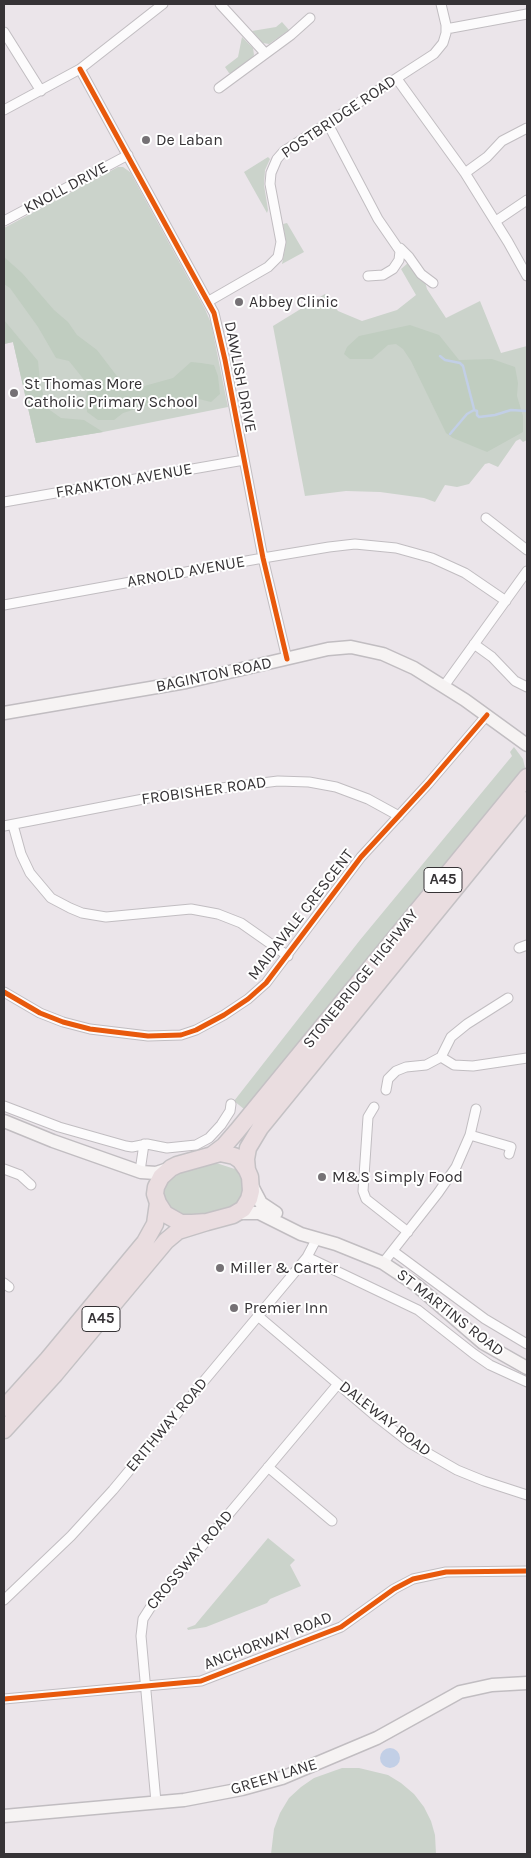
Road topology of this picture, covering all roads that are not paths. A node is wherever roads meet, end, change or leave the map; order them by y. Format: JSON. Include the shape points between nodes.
{"nodes":[{"id":1,"x":163,"y":4,"type":"edge"},
{"id":2,"x":220,"y":4,"type":"edge"},
{"id":3,"x":441,"y":4,"type":"edge"},
{"id":4,"x":527,"y":14,"type":"edge"},
{"id":5,"x":310,"y":18,"type":"dead end"},
{"id":6,"x":446,"y":29,"type":"junction"},
{"id":7,"x":4,"y":32,"type":"edge"},
{"id":8,"x":265,"y":53,"type":"junction"},
{"id":9,"x":80,"y":69,"type":"junction"},
{"id":10,"x":397,"y":79,"type":"junction"},
{"id":11,"x":219,"y":88,"type":"dead end"},
{"id":12,"x":41,"y":91,"type":"junction"},
{"id":13,"x":4,"y":110,"type":"edge"},
{"id":14,"x":328,"y":124,"type":"junction"},
{"id":15,"x":527,"y":128,"type":"edge"},
{"id":16,"x":128,"y":155,"type":"junction"},
{"id":17,"x":465,"y":173,"type":"junction"},
{"id":18,"x":527,"y":200,"type":"edge"},
{"id":19,"x":4,"y":221,"type":"edge"},
{"id":20,"x":496,"y":221,"type":"junction"},
{"id":21,"x":400,"y":248,"type":"junction"},
{"id":22,"x":527,"y":273,"type":"edge"},
{"id":23,"x":368,"y":276,"type":"dead end"},
{"id":24,"x":433,"y":283,"type":"dead end"},
{"id":25,"x":209,"y":301,"type":"junction"},
{"id":26,"x":244,"y":460,"type":"junction"},
{"id":27,"x":4,"y":502,"type":"edge"},
{"id":28,"x":486,"y":518,"type":"dead end"},
{"id":29,"x":527,"y":550,"type":"edge"},
{"id":30,"x":263,"y":558,"type":"junction"},
{"id":31,"x":526,"y":575,"type":"edge"},
{"id":32,"x":506,"y":600,"type":"junction"},
{"id":33,"x":4,"y":605,"type":"edge"},
{"id":34,"x":474,"y":644,"type":"junction"},
{"id":35,"x":287,"y":659,"type":"junction"},
{"id":36,"x":444,"y":686,"type":"junction"},
{"id":37,"x":527,"y":687,"type":"edge"},
{"id":38,"x":4,"y":713,"type":"edge"},
{"id":39,"x":486,"y":715,"type":"junction"},
{"id":40,"x":523,"y":743,"type":"edge"},
{"id":41,"x":527,"y":752,"type":"edge"},
{"id":42,"x":527,"y":778,"type":"edge"},
{"id":43,"x":527,"y":800,"type":"edge"},
{"id":44,"x":399,"y":816,"type":"junction"},
{"id":45,"x":8,"y":826,"type":"edge"},
{"id":46,"x":288,"y":956,"type":"junction"},
{"id":47,"x":4,"y":992,"type":"edge"},
{"id":48,"x":508,"y":998,"type":"dead end"},
{"id":49,"x":441,"y":1057,"type":"junction"},
{"id":50,"x":527,"y":1058,"type":"edge"},
{"id":51,"x":386,"y":1090,"type":"dead end"},
{"id":52,"x":232,"y":1104,"type":"dead end"},
{"id":53,"x":4,"y":1106,"type":"edge"},
{"id":54,"x":374,"y":1107,"type":"dead end"},
{"id":55,"x":476,"y":1110,"type":"dead end"},
{"id":56,"x":4,"y":1121,"type":"edge"},
{"id":57,"x":470,"y":1135,"type":"junction"},
{"id":58,"x":144,"y":1144,"type":"junction"},
{"id":59,"x":509,"y":1154,"type":"dead end"},
{"id":60,"x":212,"y":1155,"type":"junction"},
{"id":61,"x":4,"y":1168,"type":"edge"},
{"id":62,"x":171,"y":1168,"type":"junction"},
{"id":63,"x":140,"y":1172,"type":"junction"},
{"id":64,"x":249,"y":1177,"type":"junction"},
{"id":65,"x":31,"y":1185,"type":"dead end"},
{"id":66,"x":157,"y":1199,"type":"junction"},
{"id":67,"x":238,"y":1213,"type":"junction"},
{"id":68,"x":207,"y":1222,"type":"junction"},
{"id":69,"x":408,"y":1232,"type":"junction"},
{"id":70,"x":317,"y":1238,"type":"junction"},
{"id":71,"x":393,"y":1250,"type":"junction"},
{"id":72,"x":307,"y":1257,"type":"junction"},
{"id":73,"x":383,"y":1263,"type":"junction"},
{"id":74,"x":258,"y":1316,"type":"junction"},
{"id":75,"x":527,"y":1344,"type":"edge"},
{"id":76,"x":527,"y":1368,"type":"edge"},
{"id":77,"x":527,"y":1382,"type":"edge"},
{"id":78,"x":338,"y":1384,"type":"junction"},
{"id":79,"x":4,"y":1408,"type":"edge"},
{"id":80,"x":4,"y":1430,"type":"edge"},
{"id":81,"x":268,"y":1467,"type":"junction"},
{"id":82,"x":527,"y":1495,"type":"edge"},
{"id":83,"x":332,"y":1521,"type":"dead end"},
{"id":84,"x":527,"y":1571,"type":"edge"},
{"id":85,"x":4,"y":1600,"type":"edge"},
{"id":86,"x":527,"y":1683,"type":"edge"},
{"id":87,"x":146,"y":1687,"type":"junction"},
{"id":88,"x":4,"y":1699,"type":"edge"},
{"id":89,"x":156,"y":1802,"type":"junction"},
{"id":90,"x":4,"y":1816,"type":"edge"}],
"edges":[{"from":1,"to":9,"type":"street"},
{"from":2,"to":8,"type":"street"},
{"from":3,"to":6,"type":"street"},
{"from":4,"to":6,"type":"street"},
{"from":5,"to":8,"type":"street"},
{"from":6,"to":10,"type":"street","name":"POSTBRIDGE ROAD","via":[[444,40],[436,52]]},
{"from":7,"to":12,"type":"street"},
{"from":8,"to":11,"type":"street"},
{"from":9,"to":12,"type":"street"},
{"from":9,"to":16,"type":"street","name":"DAWLISH DRIVE"},
{"from":10,"to":14,"type":"street","name":"POSTBRIDGE ROAD"},
{"from":10,"to":17,"type":"street"},
{"from":12,"to":13,"type":"street"},
{"from":14,"to":21,"type":"street","via":[[379,222]]},
{"from":14,"to":25,"type":"street","name":"POSTBRIDGE ROAD","via":[[282,153],[272,169],[271,192],[281,242],[276,260]]},
{"from":15,"to":17,"type":"street","via":[[502,141]]},
{"from":16,"to":19,"type":"street","name":"KNOLL DRIVE"},
{"from":16,"to":25,"type":"street","name":"DAWLISH DRIVE"},
{"from":17,"to":20,"type":"street"},
{"from":18,"to":20,"type":"street"},
{"from":20,"to":22,"type":"street"},
{"from":21,"to":23,"type":"street","via":[[400,257],[393,269],[383,275]]},
{"from":21,"to":24,"type":"street","via":[[421,274]]},
{"from":25,"to":26,"type":"street","name":"DAWLISH DRIVE","via":[[218,325]]},
{"from":26,"to":27,"type":"street","name":"FRANKTON AVENUE"},
{"from":26,"to":30,"type":"street","name":"DAWLISH DRIVE"},
{"from":28,"to":29,"type":"street"},
{"from":30,"to":32,"type":"street","name":"ARNOLD AVENUE","via":[[346,545],[396,548],[441,562],[470,576]]},
{"from":30,"to":33,"type":"street","name":"ARNOLD AVENUE"},
{"from":30,"to":35,"type":"street","name":"DAWLISH DRIVE"},
{"from":31,"to":32,"type":"street"},
{"from":32,"to":34,"type":"street"},
{"from":34,"to":36,"type":"street"},
{"from":34,"to":37,"type":"street","via":[[492,657],[514,681]]},
{"from":35,"to":36,"type":"street","name":"BAGINTON ROAD","via":[[328,649],[362,648],[402,662]]},
{"from":35,"to":38,"type":"street","name":"BAGINTON ROAD","via":[[186,682]]},
{"from":36,"to":39,"type":"street","name":"BAGINTON ROAD"},
{"from":39,"to":40,"type":"street","name":"BAGINTON ROAD"},
{"from":39,"to":44,"type":"street","name":"MAIDAVALE CRESCENT"},
{"from":40,"to":41,"type":"street","name":"BAGINTON ROAD"},
{"from":42,"to":60,"type":"highway","name":"STONEBRIDGE HIGHWAY","number":"A45","via":[[237,1131]]},
{"from":43,"to":64,"type":"highway","name":"STONEBRIDGE HIGHWAY","number":"A45","via":[[260,1128],[248,1148]]},
{"from":44,"to":45,"type":"street","name":"FROBISHER ROAD","via":[[336,787],[278,781],[164,795]]},
{"from":44,"to":46,"type":"street","name":"MAIDAVALE CRESCENT","via":[[344,878]]},
{"from":45,"to":46,"type":"street","via":[[30,874],[51,898],[70,908],[106,917],[191,910],[218,914],[240,923]]},
{"from":46,"to":47,"type":"street","name":"MAIDAVALE CRESCENT","via":[[244,1003],[196,1030],[173,1036],[148,1036],[72,1025],[40,1013]]},
{"from":48,"to":49,"type":"street","via":[[451,1037]]},
{"from":49,"to":50,"type":"street","via":[[454,1065],[473,1066]]},
{"from":49,"to":51,"type":"street","via":[[396,1071],[388,1079]]},
{"from":52,"to":58,"type":"street","via":[[221,1125],[201,1143],[167,1148]]},
{"from":53,"to":58,"type":"street","via":[[59,1127],[126,1146]]},
{"from":54,"to":69,"type":"street","via":[[368,1117],[363,1191],[366,1199]]},
{"from":55,"to":57,"type":"street"},
{"from":56,"to":63,"type":"street"},
{"from":57,"to":59,"type":"street","via":[[510,1147]]},
{"from":57,"to":69,"type":"street","via":[[447,1182]]},
{"from":58,"to":63,"type":"street"},
{"from":60,"to":62,"type":"highway"},
{"from":60,"to":64,"type":"highway","via":[[234,1156],[240,1160]]},
{"from":61,"to":65,"type":"street","via":[[20,1175]]},
{"from":62,"to":63,"type":"street","via":[[156,1173]]},
{"from":62,"to":66,"type":"highway","via":[[158,1182]]},
{"from":63,"to":66,"type":"street","via":[[149,1181]]},
{"from":64,"to":67,"type":"highway","via":[[249,1199]]},
{"from":64,"to":70,"type":"street","name":"ST MARTINS ROAD","via":[[254,1193],[264,1207]]},
{"from":66,"to":68,"type":"highway","via":[[166,1214],[175,1220],[187,1224]]},
{"from":66,"to":79,"type":"highway","number":"A45","via":[[155,1224],[145,1242]]},
{"from":67,"to":68,"type":"highway"},
{"from":67,"to":70,"type":"street","name":"ST MARTINS ROAD","via":[[259,1213]]},
{"from":68,"to":80,"type":"highway","number":"A45","via":[[178,1231],[166,1241]]},
{"from":69,"to":71,"type":"street"},
{"from":70,"to":72,"type":"street","name":"ERITHWAY ROAD"},
{"from":70,"to":73,"type":"street","name":"ST MARTINS ROAD"},
{"from":71,"to":73,"type":"street"},
{"from":71,"to":75,"type":"street","name":"ST MARTINS ROAD","via":[[485,1319]]},
{"from":72,"to":74,"type":"street","name":"ERITHWAY ROAD"},
{"from":72,"to":77,"type":"street","name":"ST MARTINS ROAD","via":[[418,1310],[474,1354]]},
{"from":73,"to":76,"type":"street","name":"ST MARTINS ROAD","via":[[416,1285],[483,1343]]},
{"from":74,"to":78,"type":"street","name":"DALEWAY ROAD"},
{"from":74,"to":85,"type":"street","name":"ERITHWAY ROAD","via":[[103,1501]]},
{"from":78,"to":81,"type":"street","name":"CROSSWAY ROAD"},
{"from":78,"to":82,"type":"street","name":"DALEWAY ROAD","via":[[392,1430],[440,1461],[478,1479]]},
{"from":81,"to":83,"type":"street"},
{"from":81,"to":87,"type":"street","name":"CROSSWAY ROAD","via":[[146,1614],[141,1630]]},
{"from":84,"to":87,"type":"street","name":"ANCHORWAY ROAD","via":[[446,1572],[421,1576],[400,1585],[341,1627],[322,1635],[201,1681]]},
{"from":86,"to":89,"type":"street","name":"GREEN LANE","via":[[492,1685],[460,1692],[377,1738],[282,1778],[214,1795]]},
{"from":87,"to":88,"type":"street","name":"ANCHORWAY ROAD"},
{"from":87,"to":89,"type":"street","name":"CROSSWAY ROAD"},
{"from":89,"to":90,"type":"street","name":"GREEN LANE"}]}
